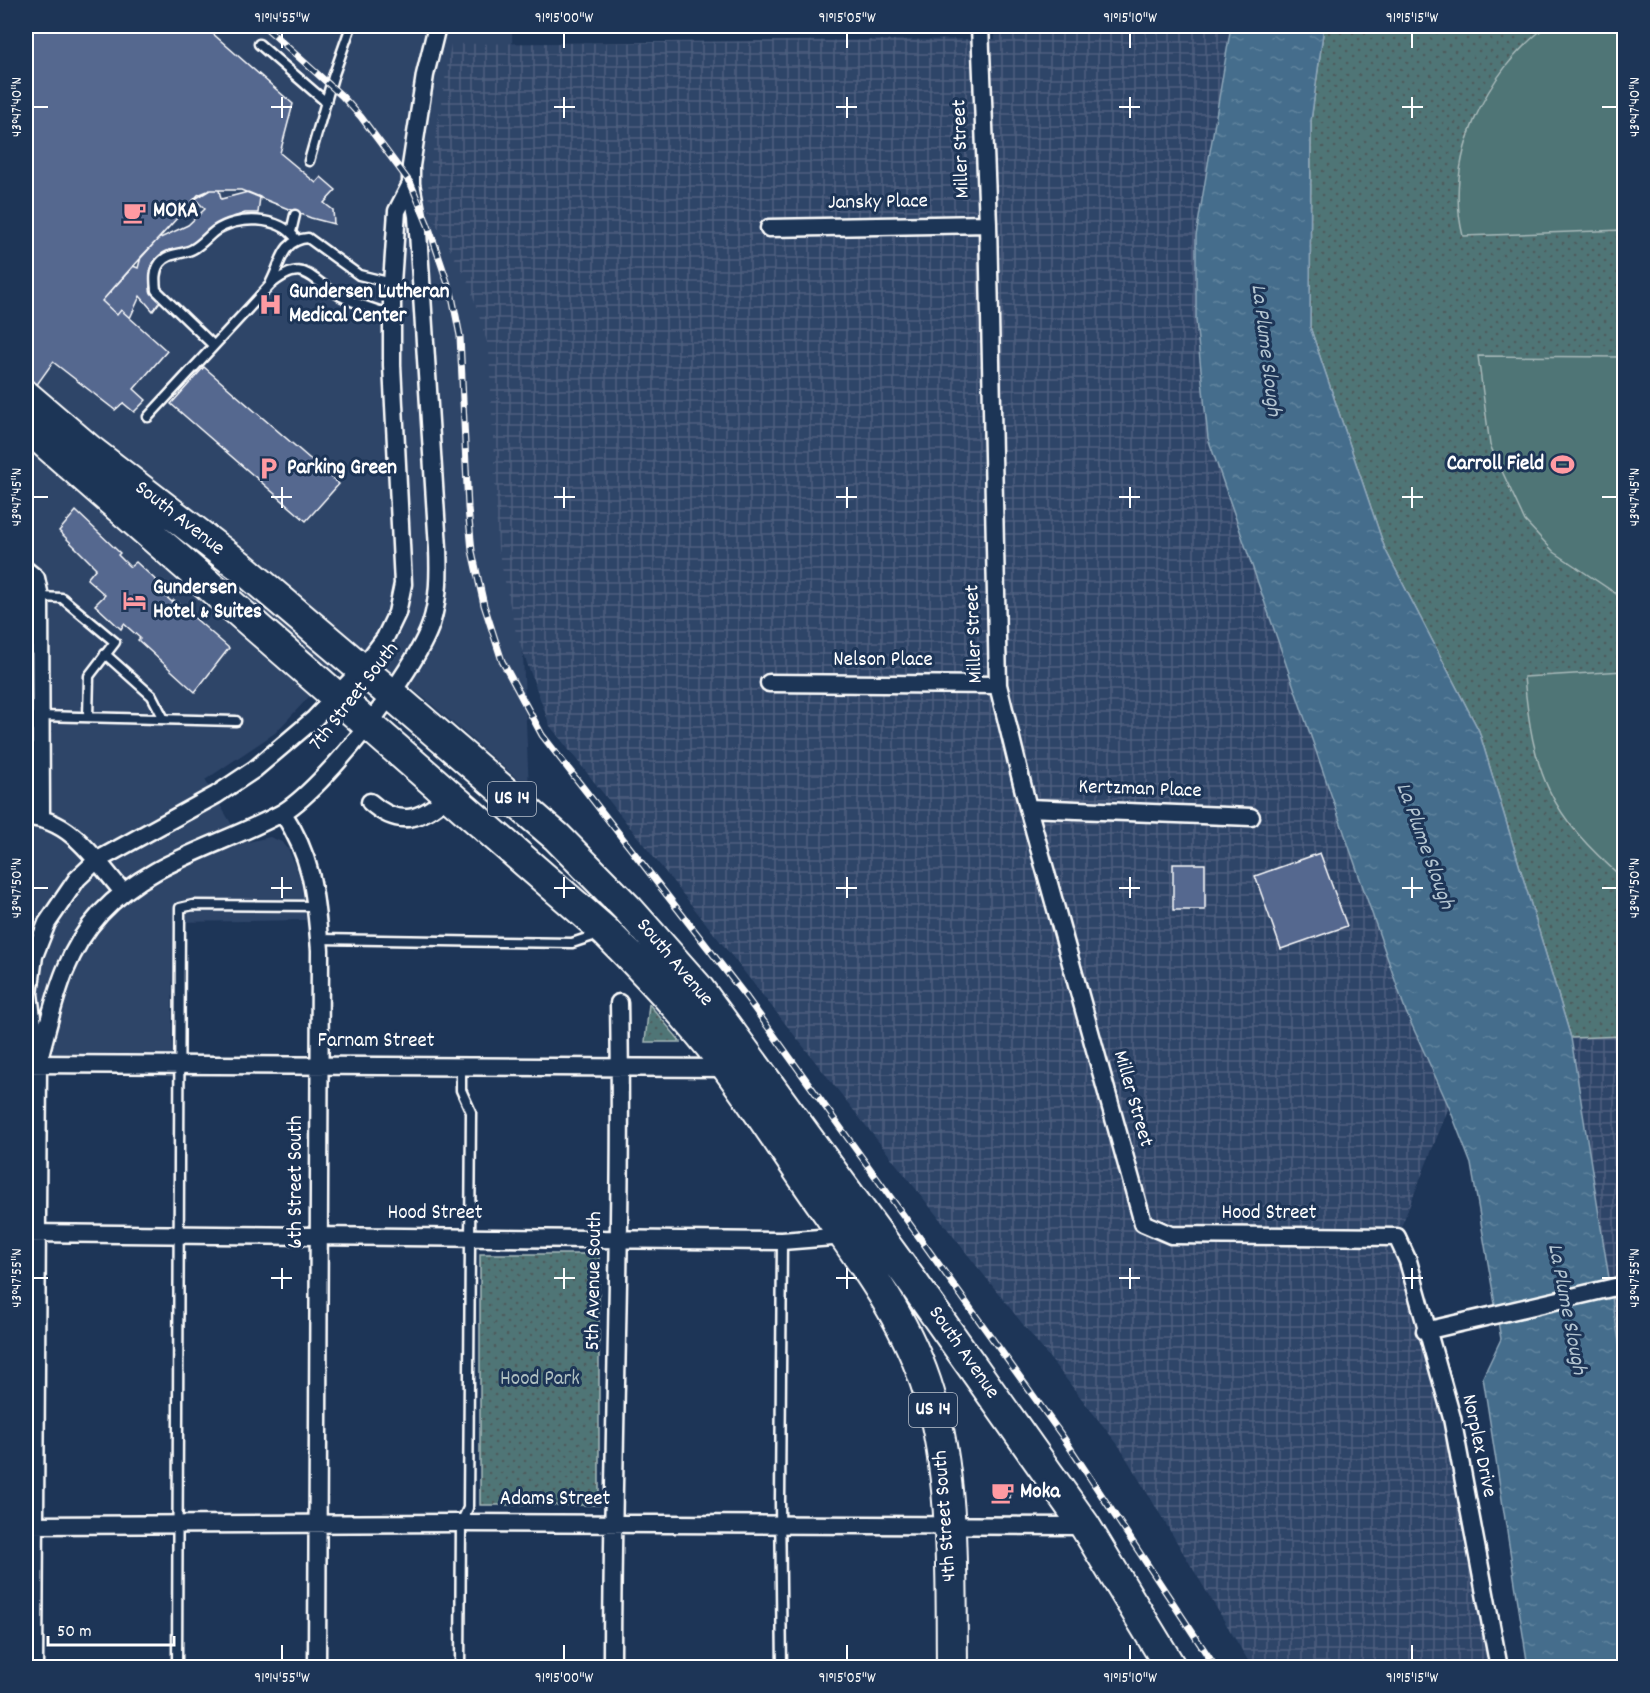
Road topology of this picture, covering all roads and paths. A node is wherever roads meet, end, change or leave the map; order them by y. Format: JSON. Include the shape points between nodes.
{"nodes":[{"id":1,"x":351,"y":26,"type":"edge"},
{"id":2,"x":437,"y":26,"type":"edge"},
{"id":3,"x":980,"y":26,"type":"edge"},
{"id":4,"x":259,"y":44,"type":"dead end"},
{"id":5,"x":326,"y":102,"type":"junction"},
{"id":6,"x":309,"y":161,"type":"dead end"},
{"id":7,"x":411,"y":184,"type":"junction"},
{"id":8,"x":295,"y":215,"type":"dead end"},
{"id":9,"x":988,"y":224,"type":"junction"},
{"id":10,"x":769,"y":228,"type":"dead end"},
{"id":11,"x":293,"y":236,"type":"junction"},
{"id":12,"x":392,"y":283,"type":"junction"},
{"id":13,"x":270,"y":285,"type":"junction"},
{"id":14,"x":392,"y":315,"type":"junction"},
{"id":15,"x":213,"y":345,"type":"junction"},
{"id":16,"x":26,"y":396,"type":"edge"},
{"id":17,"x":148,"y":417,"type":"dead end"},
{"id":18,"x":26,"y":426,"type":"edge"},
{"id":19,"x":26,"y":570,"type":"edge"},
{"id":20,"x":40,"y":592,"type":"junction"},
{"id":21,"x":105,"y":654,"type":"junction"},
{"id":22,"x":362,"y":670,"type":"junction"},
{"id":23,"x":769,"y":683,"type":"dead end"},
{"id":24,"x":998,"y":684,"type":"junction"},
{"id":25,"x":391,"y":694,"type":"junction"},
{"id":26,"x":336,"y":697,"type":"junction"},
{"id":27,"x":40,"y":716,"type":"junction"},
{"id":28,"x":88,"y":717,"type":"junction"},
{"id":29,"x":164,"y":719,"type":"junction"},
{"id":30,"x":236,"y":721,"type":"dead end"},
{"id":31,"x":367,"y":724,"type":"junction"},
{"id":32,"x":449,"y":795,"type":"junction"},
{"id":33,"x":370,"y":802,"type":"dead end"},
{"id":34,"x":1028,"y":808,"type":"junction"},
{"id":35,"x":282,"y":813,"type":"junction"},
{"id":36,"x":33,"y":817,"type":"edge"},
{"id":37,"x":1251,"y":817,"type":"dead end"},
{"id":38,"x":96,"y":861,"type":"junction"},
{"id":39,"x":123,"y":892,"type":"junction"},
{"id":40,"x":316,"y":906,"type":"junction"},
{"id":41,"x":606,"y":932,"type":"junction"},
{"id":42,"x":319,"y":939,"type":"junction"},
{"id":43,"x":619,"y":1003,"type":"dead end"},
{"id":44,"x":32,"y":1064,"type":"edge"},
{"id":45,"x":320,"y":1064,"type":"junction"},
{"id":46,"x":461,"y":1065,"type":"junction"},
{"id":47,"x":179,"y":1066,"type":"junction"},
{"id":48,"x":620,"y":1068,"type":"junction"},
{"id":49,"x":727,"y":1068,"type":"junction"},
{"id":50,"x":1143,"y":1223,"type":"joint"},
{"id":51,"x":31,"y":1233,"type":"edge"},
{"id":52,"x":177,"y":1234,"type":"junction"},
{"id":53,"x":319,"y":1235,"type":"junction"},
{"id":54,"x":468,"y":1236,"type":"junction"},
{"id":55,"x":845,"y":1236,"type":"junction"},
{"id":56,"x":1397,"y":1237,"type":"joint"},
{"id":57,"x":619,"y":1239,"type":"junction"},
{"id":58,"x":782,"y":1241,"type":"junction"},
{"id":59,"x":1620,"y":1286,"type":"edge"},
{"id":60,"x":890,"y":1302,"type":"joint"},
{"id":61,"x":1425,"y":1331,"type":"junction"},
{"id":62,"x":461,"y":1522,"type":"junction"},
{"id":63,"x":612,"y":1523,"type":"junction"},
{"id":64,"x":780,"y":1523,"type":"junction"},
{"id":65,"x":177,"y":1524,"type":"junction"},
{"id":66,"x":317,"y":1524,"type":"junction"},
{"id":67,"x":30,"y":1525,"type":"edge"},
{"id":68,"x":950,"y":1526,"type":"junction"},
{"id":69,"x":1084,"y":1527,"type":"junction"},
{"id":70,"x":34,"y":1668,"type":"edge"},
{"id":71,"x":177,"y":1668,"type":"edge"},
{"id":72,"x":317,"y":1668,"type":"edge"},
{"id":73,"x":460,"y":1668,"type":"edge"},
{"id":74,"x":612,"y":1668,"type":"edge"},
{"id":75,"x":782,"y":1668,"type":"edge"},
{"id":76,"x":952,"y":1668,"type":"edge"},
{"id":77,"x":1171,"y":1668,"type":"edge"},
{"id":78,"x":1499,"y":1668,"type":"edge"}],
"edges":[{"from":1,"to":5,"type":"lane"},
{"from":2,"to":7,"type":"street","name":"7th Street South","via":[[421,98]]},
{"from":3,"to":9,"type":"street","name":"Miller Street"},
{"from":4,"to":5,"type":"lane"},
{"from":5,"to":6,"type":"lane"},
{"from":7,"to":12,"type":"street","name":"7th Street South","via":[[396,211]]},
{"from":7,"to":25,"type":"street","name":"7th Street South","via":[[417,216],[439,587],[431,623],[415,660]]},
{"from":8,"to":11,"type":"lane"},
{"from":9,"to":10,"type":"street","name":"Jansky Place"},
{"from":9,"to":24,"type":"street","name":"Miller Street"},
{"from":11,"to":12,"type":"lane","via":[[308,238],[359,275]]},
{"from":11,"to":13,"type":"lane"},
{"from":11,"to":15,"type":"lane","via":[[265,221],[229,224],[214,231],[194,249],[160,262],[154,280],[156,290]]},
{"from":12,"to":14,"type":"street","name":"7th Street South"},
{"from":13,"to":14,"type":"lane","via":[[286,272],[299,271],[314,276],[338,295]]},
{"from":13,"to":15,"type":"lane"},
{"from":14,"to":22,"type":"street","name":"7th Street South","via":[[403,584],[389,630]]},
{"from":15,"to":17,"type":"lane"},
{"from":16,"to":22,"type":"highway","name":"South Avenue","number":"US 14","via":[[240,566]]},
{"from":18,"to":26,"type":"highway","name":"South Avenue","number":"US 14"},
{"from":19,"to":20,"type":"street","via":[[36,578]]},
{"from":20,"to":21,"type":"lane","via":[[62,598],[115,642]]},
{"from":20,"to":27,"type":"street"},
{"from":21,"to":28,"type":"lane","via":[[89,676]]},
{"from":21,"to":29,"type":"lane","via":[[152,696]]},
{"from":22,"to":25,"type":"highway","name":"South Avenue","number":"US 14"},
{"from":22,"to":26,"type":"street","name":"7th Street South"},
{"from":23,"to":24,"type":"street","name":"Nelson Place"},
{"from":24,"to":34,"type":"street","name":"Miller Street"},
{"from":25,"to":31,"type":"street","name":"7th Street South"},
{"from":25,"to":69,"type":"highway","name":"South Avenue","number":"US 14","via":[[556,837],[629,910],[698,988]]},
{"from":26,"to":31,"type":"highway","name":"South Avenue","number":"US 14"},
{"from":26,"to":38,"type":"street","name":"7th Street South","via":[[245,776]]},
{"from":27,"to":28,"type":"lane"},
{"from":27,"to":36,"type":"street"},
{"from":28,"to":29,"type":"lane"},
{"from":29,"to":30,"type":"lane"},
{"from":31,"to":32,"type":"highway","name":"South Avenue","number":"US 14"},
{"from":31,"to":35,"type":"street","name":"7th Street South","via":[[310,791]]},
{"from":32,"to":33,"type":"street","via":[[416,818],[402,819],[383,813]]},
{"from":32,"to":41,"type":"highway","name":"South Avenue","number":"US 14"},
{"from":34,"to":37,"type":"street","name":"Kertzman Place"},
{"from":34,"to":50,"type":"street","name":"Miller Street"},
{"from":35,"to":39,"type":"street","name":"7th Street South","via":[[171,862]]},
{"from":35,"to":40,"type":"street","name":"6th Street South","via":[[297,834],[310,866]]},
{"from":36,"to":38,"type":"street","via":[[65,829]]},
{"from":38,"to":39,"type":"street"},
{"from":38,"to":44,"type":"street","name":"7th Street South","via":[[77,879],[53,915],[34,956],[29,994]]},
{"from":39,"to":44,"type":"street","name":"7th Street South","via":[[99,915],[66,964]]},
{"from":40,"to":42,"type":"street","name":"6th Street South"},
{"from":40,"to":47,"type":"lane","via":[[180,908]]},
{"from":41,"to":42,"type":"lane","via":[[572,943]]},
{"from":41,"to":49,"type":"highway","name":"South Avenue","number":"US 14","via":[[653,978]]},
{"from":42,"to":45,"type":"street","name":"6th Street South"},
{"from":43,"to":48,"type":"street","name":"5th Avenue South"},
{"from":44,"to":47,"type":"street","name":"Farnam Street"},
{"from":44,"to":51,"type":"street","name":"7th Street South"},
{"from":45,"to":46,"type":"street","name":"Farnam Street"},
{"from":45,"to":47,"type":"street","name":"Farnam Street"},
{"from":45,"to":53,"type":"street","name":"6th Street South"},
{"from":46,"to":48,"type":"street","name":"Farnam Street"},
{"from":46,"to":54,"type":"lane","via":[[461,1090],[471,1112]]},
{"from":47,"to":52,"type":"lane"},
{"from":48,"to":49,"type":"street","name":"Farnam Street"},
{"from":48,"to":57,"type":"street","name":"5th Avenue South"},
{"from":49,"to":55,"type":"highway","name":"South Avenue","number":"US 14"},
{"from":50,"to":56,"type":"street","name":"Hood Street","via":[[1171,1235]]},
{"from":51,"to":52,"type":"street","name":"Hood Street"},
{"from":51,"to":67,"type":"street","name":"7th Street South"},
{"from":52,"to":53,"type":"street","name":"Hood Street"},
{"from":52,"to":65,"type":"lane"},
{"from":53,"to":54,"type":"street","name":"Hood Street"},
{"from":53,"to":66,"type":"street","name":"6th Street South"},
{"from":54,"to":57,"type":"street","name":"Hood Street"},
{"from":54,"to":62,"type":"lane","via":[[468,1508]]},
{"from":55,"to":58,"type":"street","name":"Hood Street"},
{"from":55,"to":60,"type":"highway","name":"South Avenue","number":"US 14"},
{"from":56,"to":61,"type":"street","name":"Norplex Drive","via":[[1408,1261]]},
{"from":57,"to":58,"type":"street","name":"Hood Street"},
{"from":57,"to":63,"type":"street","name":"5th Avenue South"},
{"from":58,"to":64,"type":"lane"},
{"from":59,"to":61,"type":"street"},
{"from":60,"to":68,"type":"highway","name":"4th Street South","number":"US 14","via":[[913,1346],[929,1393],[938,1430]]},
{"from":61,"to":78,"type":"street","name":"Norplex Drive","via":[[1452,1418]]},
{"from":62,"to":63,"type":"street","name":"Adams Street"},
{"from":62,"to":66,"type":"street","name":"Adams Street"},
{"from":62,"to":73,"type":"lane"},
{"from":63,"to":64,"type":"street","name":"Adams Street"},
{"from":63,"to":74,"type":"street","name":"5th Avenue South"},
{"from":64,"to":68,"type":"street","name":"Adams Street"},
{"from":64,"to":75,"type":"lane"},
{"from":65,"to":66,"type":"street","name":"Adams Street"},
{"from":65,"to":67,"type":"street","name":"Adams Street"},
{"from":65,"to":71,"type":"lane"},
{"from":66,"to":72,"type":"street","name":"6th Street South"},
{"from":67,"to":70,"type":"street","name":"7th Street South"},
{"from":68,"to":69,"type":"street","name":"Adams Street"},
{"from":68,"to":76,"type":"highway","name":"4th Street South","number":"US 14"},
{"from":69,"to":77,"type":"highway","name":"South Avenue","number":"US 14"}]}
